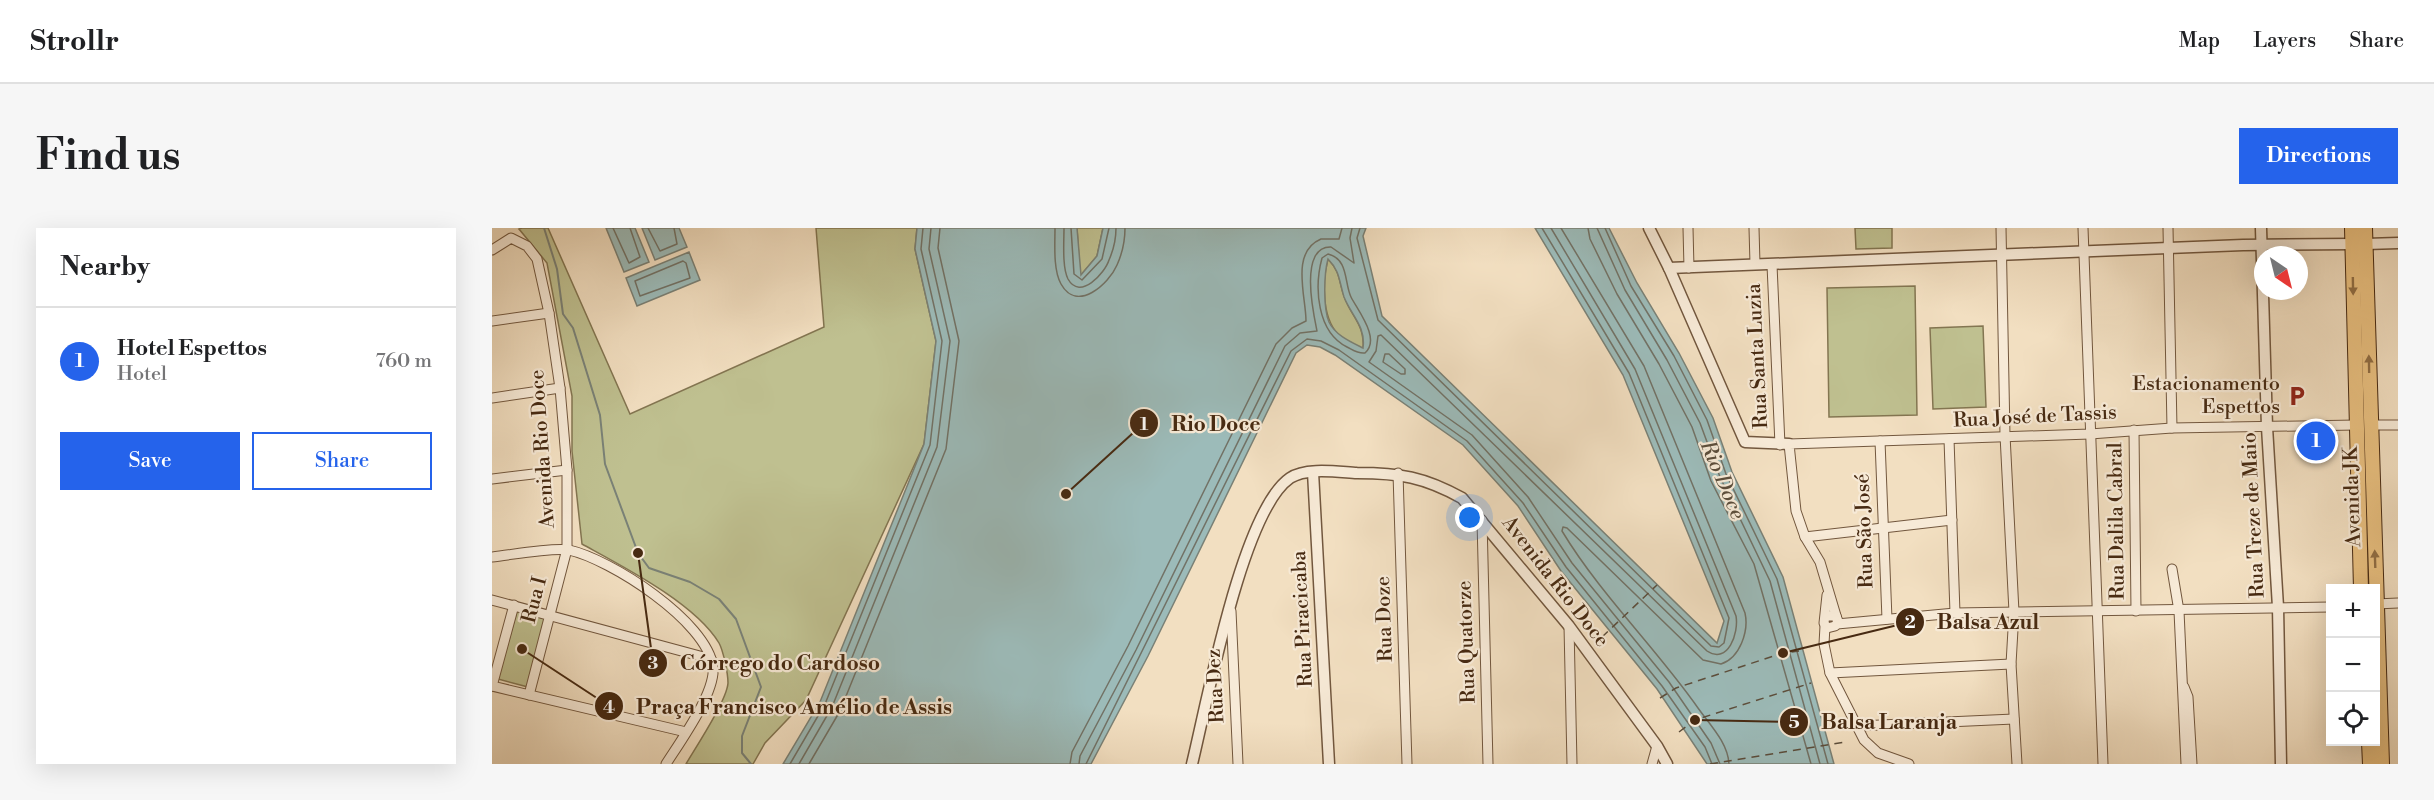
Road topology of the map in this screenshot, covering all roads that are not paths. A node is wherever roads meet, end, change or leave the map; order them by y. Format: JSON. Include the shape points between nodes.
{"nodes":[{"id":1,"x":1648,"y":228,"type":"edge"},
{"id":2,"x":1688,"y":228,"type":"edge"},
{"id":3,"x":1754,"y":228,"type":"edge"},
{"id":4,"x":2001,"y":228,"type":"edge"},
{"id":5,"x":2083,"y":228,"type":"edge"},
{"id":6,"x":2168,"y":228,"type":"edge"},
{"id":7,"x":2261,"y":228,"type":"edge"},
{"id":8,"x":2352,"y":228,"type":"edge"},
{"id":9,"x":2365,"y":228,"type":"edge"},
{"id":10,"x":2398,"y":243,"type":"edge"},
{"id":11,"x":2359,"y":244,"type":"junction"},
{"id":12,"x":2254,"y":246,"type":"edge"},
{"id":13,"x":2262,"y":246,"type":"joint"},
{"id":14,"x":2168,"y":249,"type":"junction"},
{"id":15,"x":492,"y":250,"type":"edge"},
{"id":16,"x":2084,"y":252,"type":"junction"},
{"id":17,"x":2003,"y":256,"type":"junction"},
{"id":18,"x":1755,"y":264,"type":"junction"},
{"id":19,"x":1772,"y":265,"type":"junction"},
{"id":20,"x":1669,"y":268,"type":"junction"},
{"id":21,"x":1689,"y":268,"type":"junction"},
{"id":22,"x":2263,"y":300,"type":"edge"},
{"id":23,"x":549,"y":313,"type":"junction"},
{"id":24,"x":492,"y":321,"type":"edge"},
{"id":25,"x":560,"y":388,"type":"junction"},
{"id":26,"x":492,"y":398,"type":"edge"},
{"id":27,"x":2355,"y":425,"type":"junction"},
{"id":28,"x":2370,"y":425,"type":"junction"},
{"id":29,"x":2398,"y":425,"type":"edge"},
{"id":30,"x":2267,"y":427,"type":"junction"},
{"id":31,"x":2172,"y":428,"type":"junction"},
{"id":32,"x":2134,"y":430,"type":"junction"},
{"id":33,"x":2090,"y":434,"type":"junction"},
{"id":34,"x":2005,"y":435,"type":"junction"},
{"id":35,"x":1949,"y":439,"type":"junction"},
{"id":36,"x":1880,"y":441,"type":"junction"},
{"id":37,"x":1785,"y":445,"type":"junction"},
{"id":38,"x":567,"y":470,"type":"junction"},
{"id":39,"x":1313,"y":472,"type":"junction"},
{"id":40,"x":1398,"y":473,"type":"junction"},
{"id":41,"x":492,"y":479,"type":"edge"},
{"id":42,"x":1482,"y":518,"type":"junction"},
{"id":43,"x":1952,"y":520,"type":"junction"},
{"id":44,"x":1882,"y":529,"type":"junction"},
{"id":45,"x":1805,"y":537,"type":"junction"},
{"id":46,"x":567,"y":549,"type":"junction"},
{"id":47,"x":492,"y":557,"type":"edge"},
{"id":48,"x":2172,"y":569,"type":"dead end"},
{"id":49,"x":2361,"y":584,"type":"edge"},
{"id":50,"x":2375,"y":584,"type":"edge"},
{"id":51,"x":1827,"y":589,"type":"junction"},
{"id":52,"x":492,"y":600,"type":"edge"},
{"id":53,"x":2398,"y":603,"type":"edge"},
{"id":54,"x":2380,"y":604,"type":"edge"},
{"id":55,"x":514,"y":605,"type":"junction"},
{"id":56,"x":1231,"y":606,"type":"junction"},
{"id":57,"x":2278,"y":607,"type":"junction"},
{"id":58,"x":2326,"y":607,"type":"edge"},
{"id":59,"x":2136,"y":611,"type":"junction"},
{"id":60,"x":2179,"y":611,"type":"junction"},
{"id":61,"x":2014,"y":612,"type":"junction"},
{"id":62,"x":2096,"y":612,"type":"junction"},
{"id":63,"x":1955,"y":613,"type":"junction"},
{"id":64,"x":1826,"y":616,"type":"junction"},
{"id":65,"x":549,"y":617,"type":"junction"},
{"id":66,"x":1887,"y":619,"type":"junction"},
{"id":67,"x":1837,"y":622,"type":"junction"},
{"id":68,"x":1569,"y":626,"type":"junction"},
{"id":69,"x":1825,"y":626,"type":"junction"},
{"id":70,"x":2377,"y":638,"type":"edge"},
{"id":71,"x":711,"y":659,"type":"junction"},
{"id":72,"x":2011,"y":664,"type":"junction"},
{"id":73,"x":1830,"y":673,"type":"junction"},
{"id":74,"x":492,"y":686,"type":"edge"},
{"id":75,"x":2184,"y":687,"type":"junction"},
{"id":76,"x":530,"y":695,"type":"junction"},
{"id":77,"x":2014,"y":719,"type":"junction"},
{"id":78,"x":1858,"y":726,"type":"junction"},
{"id":79,"x":686,"y":732,"type":"junction"},
{"id":80,"x":1657,"y":746,"type":"junction"},
{"id":81,"x":2369,"y":746,"type":"edge"},
{"id":82,"x":666,"y":764,"type":"edge"},
{"id":83,"x":1192,"y":764,"type":"edge"},
{"id":84,"x":1238,"y":764,"type":"edge"},
{"id":85,"x":1329,"y":764,"type":"edge"},
{"id":86,"x":1407,"y":764,"type":"edge"},
{"id":87,"x":1488,"y":764,"type":"edge"},
{"id":88,"x":1572,"y":764,"type":"edge"},
{"id":89,"x":1652,"y":764,"type":"edge"},
{"id":90,"x":1666,"y":764,"type":"edge"},
{"id":91,"x":1909,"y":764,"type":"edge"},
{"id":92,"x":2017,"y":764,"type":"edge"},
{"id":93,"x":2103,"y":764,"type":"edge"},
{"id":94,"x":2186,"y":764,"type":"edge"},
{"id":95,"x":2192,"y":764,"type":"edge"},
{"id":96,"x":2281,"y":764,"type":"edge"},
{"id":97,"x":2370,"y":764,"type":"edge"},
{"id":98,"x":2382,"y":764,"type":"edge"}],
"edges":[{"from":1,"to":20,"type":"street"},
{"from":2,"to":21,"type":"street"},
{"from":3,"to":18,"type":"street"},
{"from":4,"to":17,"type":"street"},
{"from":5,"to":16,"type":"street"},
{"from":6,"to":14,"type":"street"},
{"from":7,"to":13,"type":"street","name":"Rua Treze de Maio"},
{"from":8,"to":11,"type":"main road","name":"Avenida JK"},
{"from":9,"to":11,"type":"main road","name":"Avenida JK"},
{"from":10,"to":11,"type":"street"},
{"from":11,"to":13,"type":"street"},
{"from":11,"to":27,"type":"main road","name":"Avenida JK","one_way":true},
{"from":28,"to":11,"type":"main road","name":"Avenida JK","one_way":true},
{"from":12,"to":14,"type":"street"},
{"from":14,"to":16,"type":"street"},
{"from":14,"to":31,"type":"street"},
{"from":15,"to":23,"type":"street","name":"Avenida Rio Doce","via":[[511,238],[527,246],[537,259]]},
{"from":16,"to":17,"type":"street"},
{"from":16,"to":33,"type":"street"},
{"from":17,"to":19,"type":"street"},
{"from":17,"to":34,"type":"street"},
{"from":18,"to":19,"type":"street"},
{"from":18,"to":21,"type":"street"},
{"from":19,"to":37,"type":"street","name":"Rua Santa Luzia"},
{"from":20,"to":21,"type":"street"},
{"from":20,"to":37,"type":"street","via":[[1745,442]]},
{"from":22,"to":30,"type":"street","name":"Rua Treze de Maio"},
{"from":23,"to":24,"type":"street"},
{"from":23,"to":25,"type":"street","name":"Avenida Rio Doce"},
{"from":25,"to":26,"type":"street"},
{"from":25,"to":38,"type":"street","name":"Avenida Rio Doce"},
{"from":27,"to":30,"type":"street","name":"Rua José de Tassis"},
{"from":27,"to":49,"type":"main road","name":"Avenida JK"},
{"from":28,"to":29,"type":"street"},
{"from":50,"to":28,"type":"main road","name":"Avenida JK","one_way":true},
{"from":30,"to":31,"type":"street","name":"Rua José de Tassis"},
{"from":30,"to":57,"type":"street","name":"Rua Treze de Maio"},
{"from":31,"to":32,"type":"street","name":"Rua José de Tassis"},
{"from":32,"to":33,"type":"street","name":"Rua José de Tassis"},
{"from":32,"to":59,"type":"street","name":"Rua Dalila Cabral"},
{"from":33,"to":34,"type":"street","name":"Rua José de Tassis"},
{"from":33,"to":62,"type":"street"},
{"from":34,"to":35,"type":"street","name":"Rua José de Tassis"},
{"from":34,"to":61,"type":"street"},
{"from":35,"to":36,"type":"street","name":"Rua José de Tassis"},
{"from":35,"to":43,"type":"street"},
{"from":36,"to":37,"type":"street","name":"Rua José de Tassis"},
{"from":36,"to":44,"type":"street","name":"Rua São José"},
{"from":37,"to":45,"type":"street","via":[[1796,511]]},
{"from":38,"to":41,"type":"street"},
{"from":38,"to":46,"type":"street","name":"Avenida Rio Doce"},
{"from":39,"to":40,"type":"street","name":"Avenida Rio Doce"},
{"from":39,"to":56,"type":"street","name":"Avenida Rio Doce","via":[[1291,477],[1270,499],[1238,572]]},
{"from":39,"to":85,"type":"street","name":"Rua Piracicaba"},
{"from":40,"to":42,"type":"street","name":"Avenida Rio Doce","via":[[1443,487],[1462,498]]},
{"from":40,"to":86,"type":"street","name":"Rua Doze"},
{"from":42,"to":68,"type":"street","name":"Avenida Rio Doce"},
{"from":42,"to":87,"type":"street","name":"Rua Quatorze"},
{"from":43,"to":44,"type":"street"},
{"from":43,"to":63,"type":"street"},
{"from":44,"to":45,"type":"street"},
{"from":44,"to":66,"type":"street","name":"Rua São José"},
{"from":45,"to":51,"type":"street","via":[[1820,562]]},
{"from":46,"to":47,"type":"street"},
{"from":46,"to":65,"type":"street","name":"Rua I"},
{"from":46,"to":71,"type":"street","name":"Avenida Rio Doce","via":[[592,557],[676,612],[702,640]]},
{"from":48,"to":60,"type":"street"},
{"from":51,"to":64,"type":"street"},
{"from":51,"to":67,"type":"street"},
{"from":52,"to":55,"type":"street"},
{"from":53,"to":54,"type":"street"},
{"from":55,"to":65,"type":"street"},
{"from":55,"to":74,"type":"street"},
{"from":56,"to":83,"type":"street","name":"Avenida Rio Doce"},
{"from":56,"to":84,"type":"street","name":"Rua Dez"},
{"from":57,"to":58,"type":"street"},
{"from":57,"to":60,"type":"street"},
{"from":57,"to":96,"type":"street","name":"Rua Treze de Maio"},
{"from":59,"to":60,"type":"street"},
{"from":59,"to":62,"type":"street"},
{"from":60,"to":75,"type":"street"},
{"from":61,"to":62,"type":"street"},
{"from":61,"to":63,"type":"street"},
{"from":61,"to":72,"type":"street"},
{"from":62,"to":93,"type":"street"},
{"from":63,"to":66,"type":"street"},
{"from":64,"to":67,"type":"street","via":[[1834,615]]},
{"from":64,"to":69,"type":"street"},
{"from":65,"to":71,"type":"street"},
{"from":65,"to":76,"type":"street","name":"Rua I"},
{"from":66,"to":67,"type":"street"},
{"from":67,"to":69,"type":"street","via":[[1833,628]]},
{"from":68,"to":80,"type":"street","name":"Avenida Rio Doce"},
{"from":68,"to":88,"type":"street"},
{"from":69,"to":73,"type":"street"},
{"from":70,"to":98,"type":"main road","name":"Avenida JK"},
{"from":71,"to":79,"type":"street","via":[[713,668],[707,692]]},
{"from":72,"to":73,"type":"street"},
{"from":72,"to":77,"type":"street"},
{"from":73,"to":78,"type":"street"},
{"from":74,"to":76,"type":"street"},
{"from":75,"to":94,"type":"street","via":[[2181,696]]},
{"from":75,"to":95,"type":"street"},
{"from":76,"to":79,"type":"street"},
{"from":77,"to":78,"type":"street"},
{"from":77,"to":92,"type":"street"},
{"from":78,"to":91,"type":"street","via":[[1864,740],[1878,753]]},
{"from":79,"to":82,"type":"street"},
{"from":80,"to":89,"type":"street"},
{"from":80,"to":90,"type":"street","name":"Avenida Rio Doce"},
{"from":81,"to":97,"type":"main road"}]}
